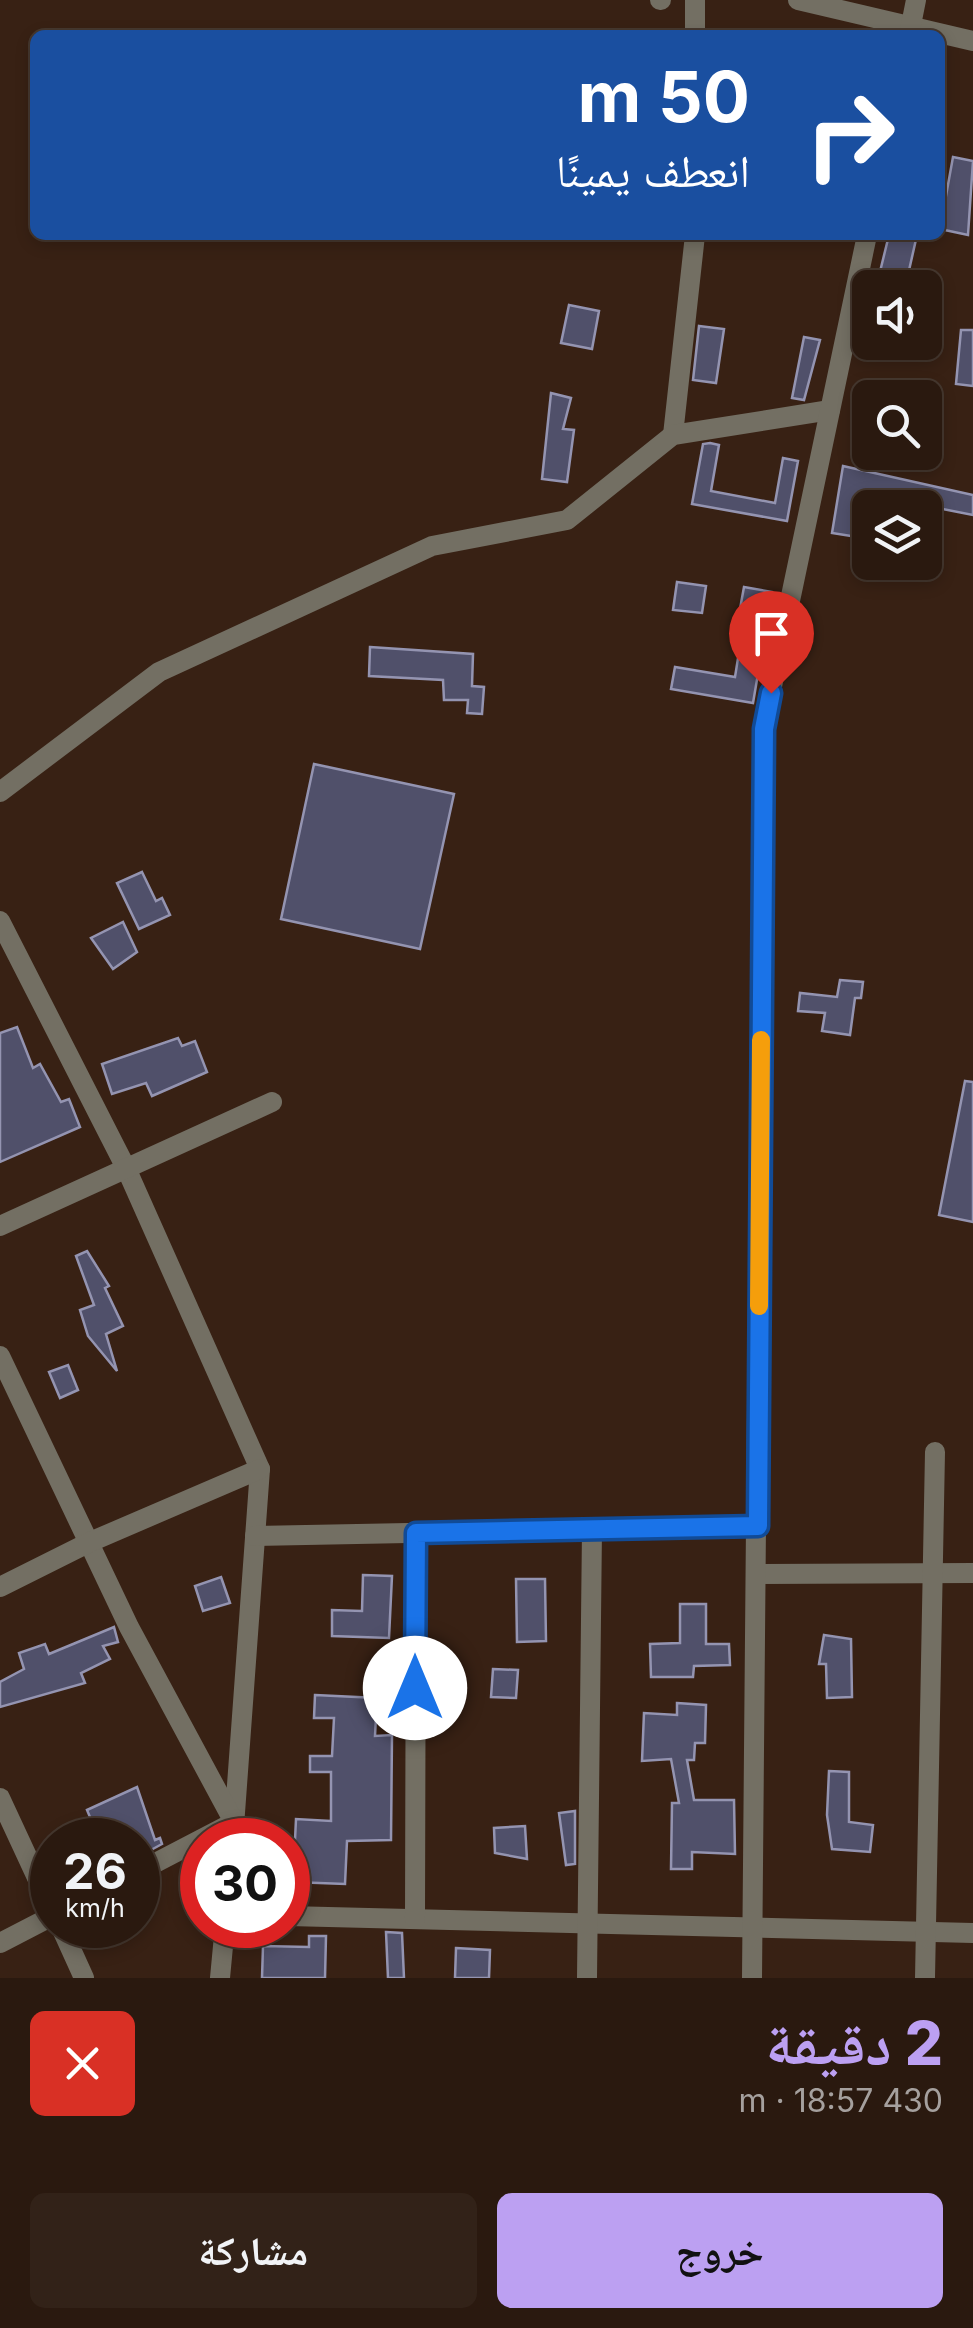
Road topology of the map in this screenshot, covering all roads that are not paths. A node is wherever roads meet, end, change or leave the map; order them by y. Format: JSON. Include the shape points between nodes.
{"nodes":[{"id":1,"x":695,"y":0,"type":"edge"},
{"id":2,"x":798,"y":0,"type":"edge"},
{"id":3,"x":916,"y":0,"type":"edge"},
{"id":4,"x":695,"y":30,"type":"edge"},
{"id":5,"x":906,"y":30,"type":"edge"},
{"id":6,"x":910,"y":30,"type":"edge"},
{"id":7,"x":945,"y":37,"type":"edge"},
{"id":8,"x":973,"y":42,"type":"edge"},
{"id":9,"x":694,"y":240,"type":"edge"},
{"id":10,"x":866,"y":240,"type":"edge"},
{"id":11,"x":830,"y":410,"type":"junction"},
{"id":12,"x":673,"y":435,"type":"junction"},
{"id":13,"x":0,"y":792,"type":"edge"},
{"id":14,"x":0,"y":921,"type":"edge"},
{"id":15,"x":272,"y":1102,"type":"dead end"},
{"id":16,"x":126,"y":1168,"type":"junction"},
{"id":17,"x":0,"y":1226,"type":"edge"},
{"id":18,"x":0,"y":1356,"type":"edge"},
{"id":19,"x":935,"y":1452,"type":"dead end"},
{"id":20,"x":260,"y":1469,"type":"junction"},
{"id":21,"x":758,"y":1526,"type":"junction"},
{"id":22,"x":592,"y":1530,"type":"junction"},
{"id":23,"x":416,"y":1533,"type":"junction"},
{"id":24,"x":255,"y":1536,"type":"junction"},
{"id":25,"x":90,"y":1542,"type":"junction"},
{"id":26,"x":933,"y":1571,"type":"junction"},
{"id":27,"x":973,"y":1572,"type":"edge"},
{"id":28,"x":757,"y":1574,"type":"junction"},
{"id":29,"x":0,"y":1587,"type":"edge"},
{"id":30,"x":0,"y":1798,"type":"edge"},
{"id":31,"x":226,"y":1818,"type":"edge"},
{"id":32,"x":234,"y":1818,"type":"edge"},
{"id":33,"x":30,"y":1864,"type":"edge"},
{"id":34,"x":310,"y":1917,"type":"edge"},
{"id":35,"x":415,"y":1919,"type":"junction"},
{"id":36,"x":588,"y":1923,"type":"junction"},
{"id":37,"x":30,"y":1925,"type":"edge"},
{"id":38,"x":754,"y":1927,"type":"junction"},
{"id":39,"x":926,"y":1932,"type":"junction"},
{"id":40,"x":973,"y":1933,"type":"edge"},
{"id":41,"x":0,"y":1942,"type":"edge"},
{"id":42,"x":70,"y":1948,"type":"edge"},
{"id":43,"x":223,"y":1948,"type":"edge"},
{"id":44,"x":84,"y":1978,"type":"edge"},
{"id":45,"x":220,"y":1978,"type":"edge"},
{"id":46,"x":587,"y":1978,"type":"edge"},
{"id":47,"x":752,"y":1978,"type":"edge"},
{"id":48,"x":924,"y":1978,"type":"edge"}],
"edges":[{"from":1,"to":4,"type":"street"},
{"from":2,"to":5,"type":"street"},
{"from":3,"to":6,"type":"street"},
{"from":7,"to":8,"type":"street"},
{"from":9,"to":12,"type":"street"},
{"from":10,"to":11,"type":"street"},
{"from":11,"to":12,"type":"street"},
{"from":11,"to":21,"type":"street","via":[[764,729]]},
{"from":12,"to":13,"type":"street","via":[[567,520],[432,546],[159,672]]},
{"from":14,"to":16,"type":"street"},
{"from":15,"to":16,"type":"street"},
{"from":16,"to":17,"type":"street"},
{"from":16,"to":20,"type":"street"},
{"from":18,"to":25,"type":"street"},
{"from":19,"to":26,"type":"street"},
{"from":20,"to":24,"type":"street"},
{"from":20,"to":25,"type":"street"},
{"from":21,"to":22,"type":"street"},
{"from":21,"to":28,"type":"street"},
{"from":22,"to":23,"type":"street"},
{"from":22,"to":36,"type":"street"},
{"from":23,"to":24,"type":"street"},
{"from":23,"to":35,"type":"street"},
{"from":24,"to":32,"type":"street"},
{"from":25,"to":29,"type":"street"},
{"from":25,"to":31,"type":"street"},
{"from":26,"to":27,"type":"street"},
{"from":26,"to":28,"type":"street"},
{"from":26,"to":39,"type":"street"},
{"from":28,"to":38,"type":"street"},
{"from":30,"to":33,"type":"street"},
{"from":34,"to":35,"type":"street"},
{"from":35,"to":36,"type":"street"},
{"from":36,"to":38,"type":"street"},
{"from":36,"to":46,"type":"street"},
{"from":37,"to":41,"type":"street"},
{"from":38,"to":39,"type":"street"},
{"from":38,"to":47,"type":"street"},
{"from":39,"to":40,"type":"street"},
{"from":39,"to":48,"type":"street"},
{"from":42,"to":44,"type":"street"},
{"from":43,"to":45,"type":"street"}]}
